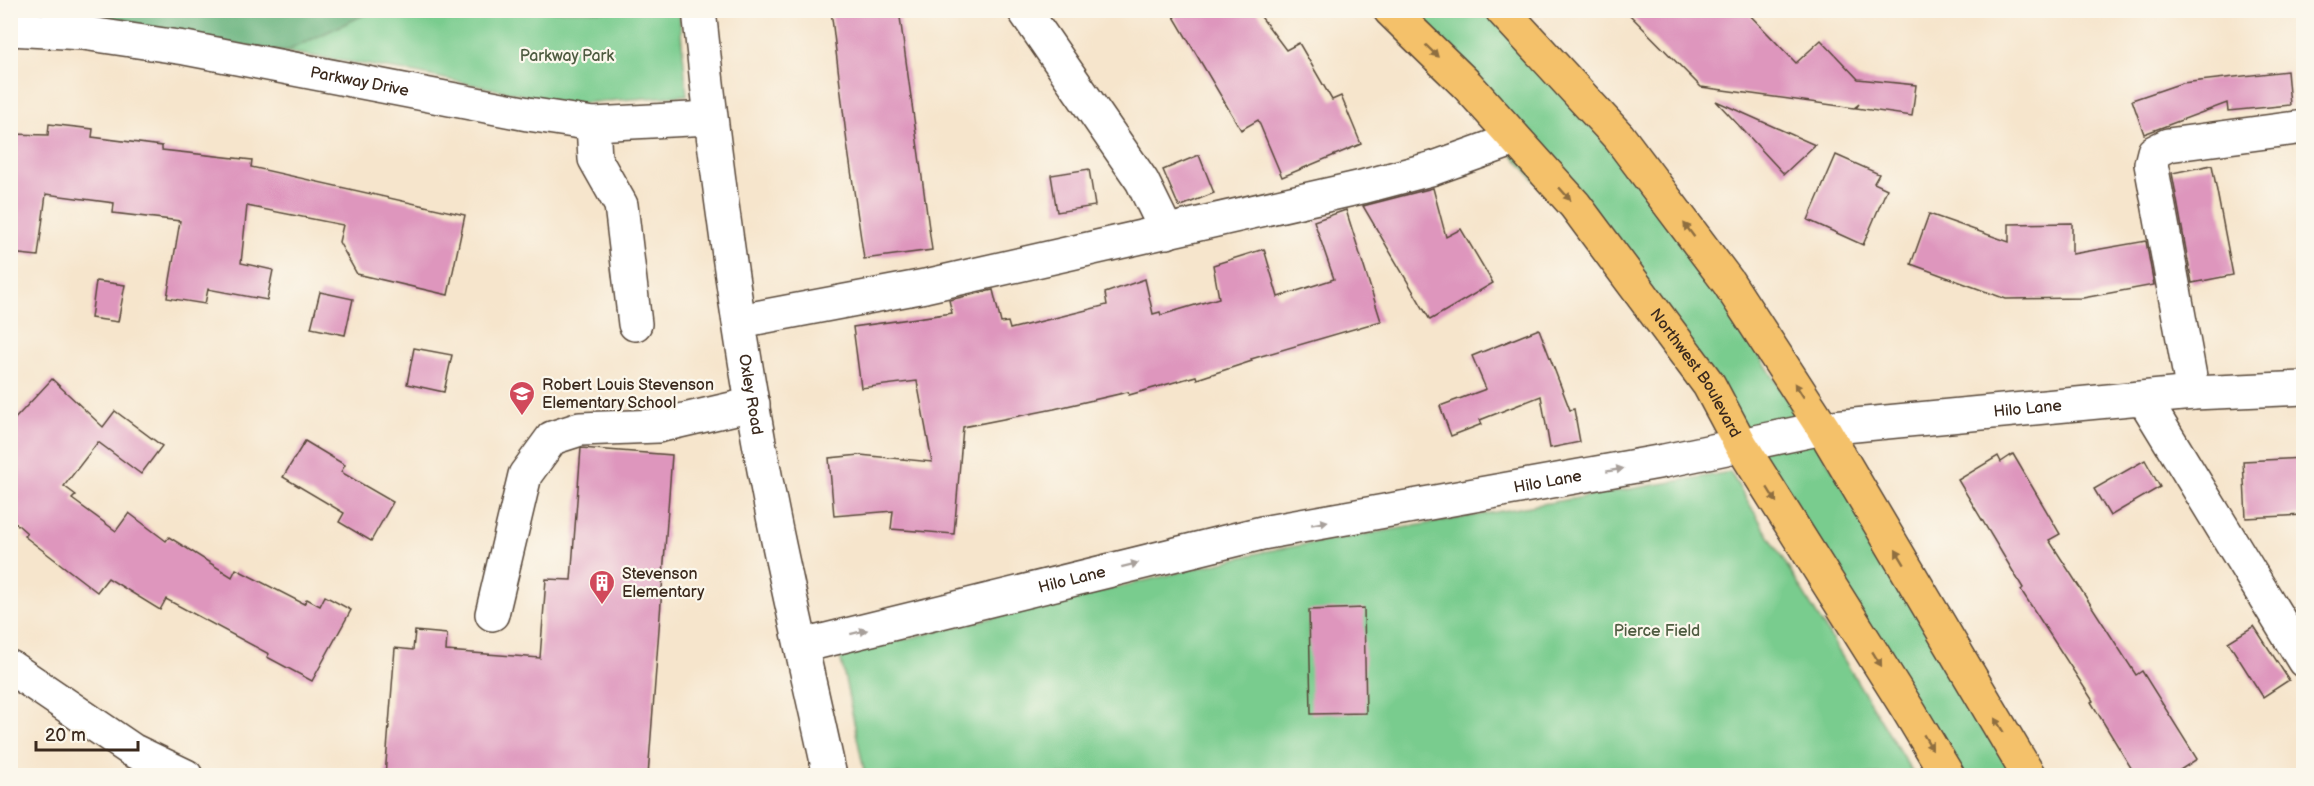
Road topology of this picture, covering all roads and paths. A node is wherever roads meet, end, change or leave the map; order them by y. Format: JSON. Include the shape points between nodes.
{"nodes":[{"id":1,"x":699,"y":10,"type":"edge"},
{"id":2,"x":1024,"y":10,"type":"edge"},
{"id":3,"x":1390,"y":10,"type":"edge"},
{"id":4,"x":1502,"y":10,"type":"edge"},
{"id":5,"x":10,"y":29,"type":"edge"},
{"id":6,"x":710,"y":118,"type":"junction"},
{"id":7,"x":593,"y":124,"type":"junction"},
{"id":8,"x":2304,"y":127,"type":"edge"},
{"id":9,"x":1515,"y":139,"type":"junction"},
{"id":10,"x":1167,"y":232,"type":"junction"},
{"id":11,"x":740,"y":321,"type":"junction"},
{"id":12,"x":635,"y":324,"type":"dead end"},
{"id":13,"x":2304,"y":388,"type":"edge"},
{"id":14,"x":2193,"y":393,"type":"junction"},
{"id":15,"x":2144,"y":399,"type":"junction"},
{"id":16,"x":753,"y":404,"type":"junction"},
{"id":17,"x":1824,"y":428,"type":"junction"},
{"id":18,"x":1741,"y":445,"type":"junction"},
{"id":19,"x":492,"y":614,"type":"dead end"},
{"id":20,"x":802,"y":645,"type":"junction"},
{"id":21,"x":2304,"y":661,"type":"edge"},
{"id":22,"x":10,"y":667,"type":"edge"},
{"id":23,"x":186,"y":776,"type":"edge"},
{"id":24,"x":830,"y":776,"type":"edge"},
{"id":25,"x":1948,"y":776,"type":"edge"},
{"id":26,"x":2029,"y":776,"type":"edge"}],
"edges":[{"from":1,"to":6,"type":"street","name":"Oxley Road"},
{"from":2,"to":10,"type":"street","via":[[1142,181]]},
{"from":3,"to":9,"type":"main road","name":"Northwest Boulevard","one_way":true,"via":[[1467,85]]},
{"from":17,"to":4,"type":"main road","one_way":true,"via":[[1728,282],[1619,137]]},
{"from":5,"to":7,"type":"street","name":"Parkway Drive","via":[[83,33],[185,48]]},
{"from":6,"to":7,"type":"street","name":"Parkway Drive"},
{"from":6,"to":11,"type":"street","name":"Oxley Road"},
{"from":7,"to":12,"type":"street","via":[[595,159],[621,205]]},
{"from":8,"to":14,"type":"street","via":[[2168,145],[2154,152],[2151,164]]},
{"from":9,"to":10,"type":"street","via":[[1362,188]]},
{"from":9,"to":18,"type":"main road","name":"Northwest Boulevard","one_way":true,"via":[[1575,205],[1709,385]]},
{"from":10,"to":11,"type":"street","via":[[925,286]]},
{"from":11,"to":16,"type":"street","name":"Oxley Road"},
{"from":13,"to":14,"type":"street","name":"Hilo Lane"},
{"from":14,"to":15,"type":"street","name":"Hilo Lane"},
{"from":15,"to":17,"type":"street","name":"Hilo Lane"},
{"from":15,"to":21,"type":"street"},
{"from":16,"to":19,"type":"street","via":[[658,426],[580,429],[552,438],[525,475]]},
{"from":16,"to":20,"type":"street","name":"Oxley Road"},
{"from":17,"to":18,"type":"street","name":"Hilo Lane"},
{"from":26,"to":17,"type":"main road","one_way":true},
{"from":20,"to":18,"type":"street","name":"Hilo Lane","one_way":true,"via":[[1262,533]]},
{"from":18,"to":25,"type":"main road","name":"Northwest Boulevard","one_way":true},
{"from":20,"to":24,"type":"street","name":"Oxley Road"},
{"from":22,"to":23,"type":"street","via":[[132,750]]}]}
